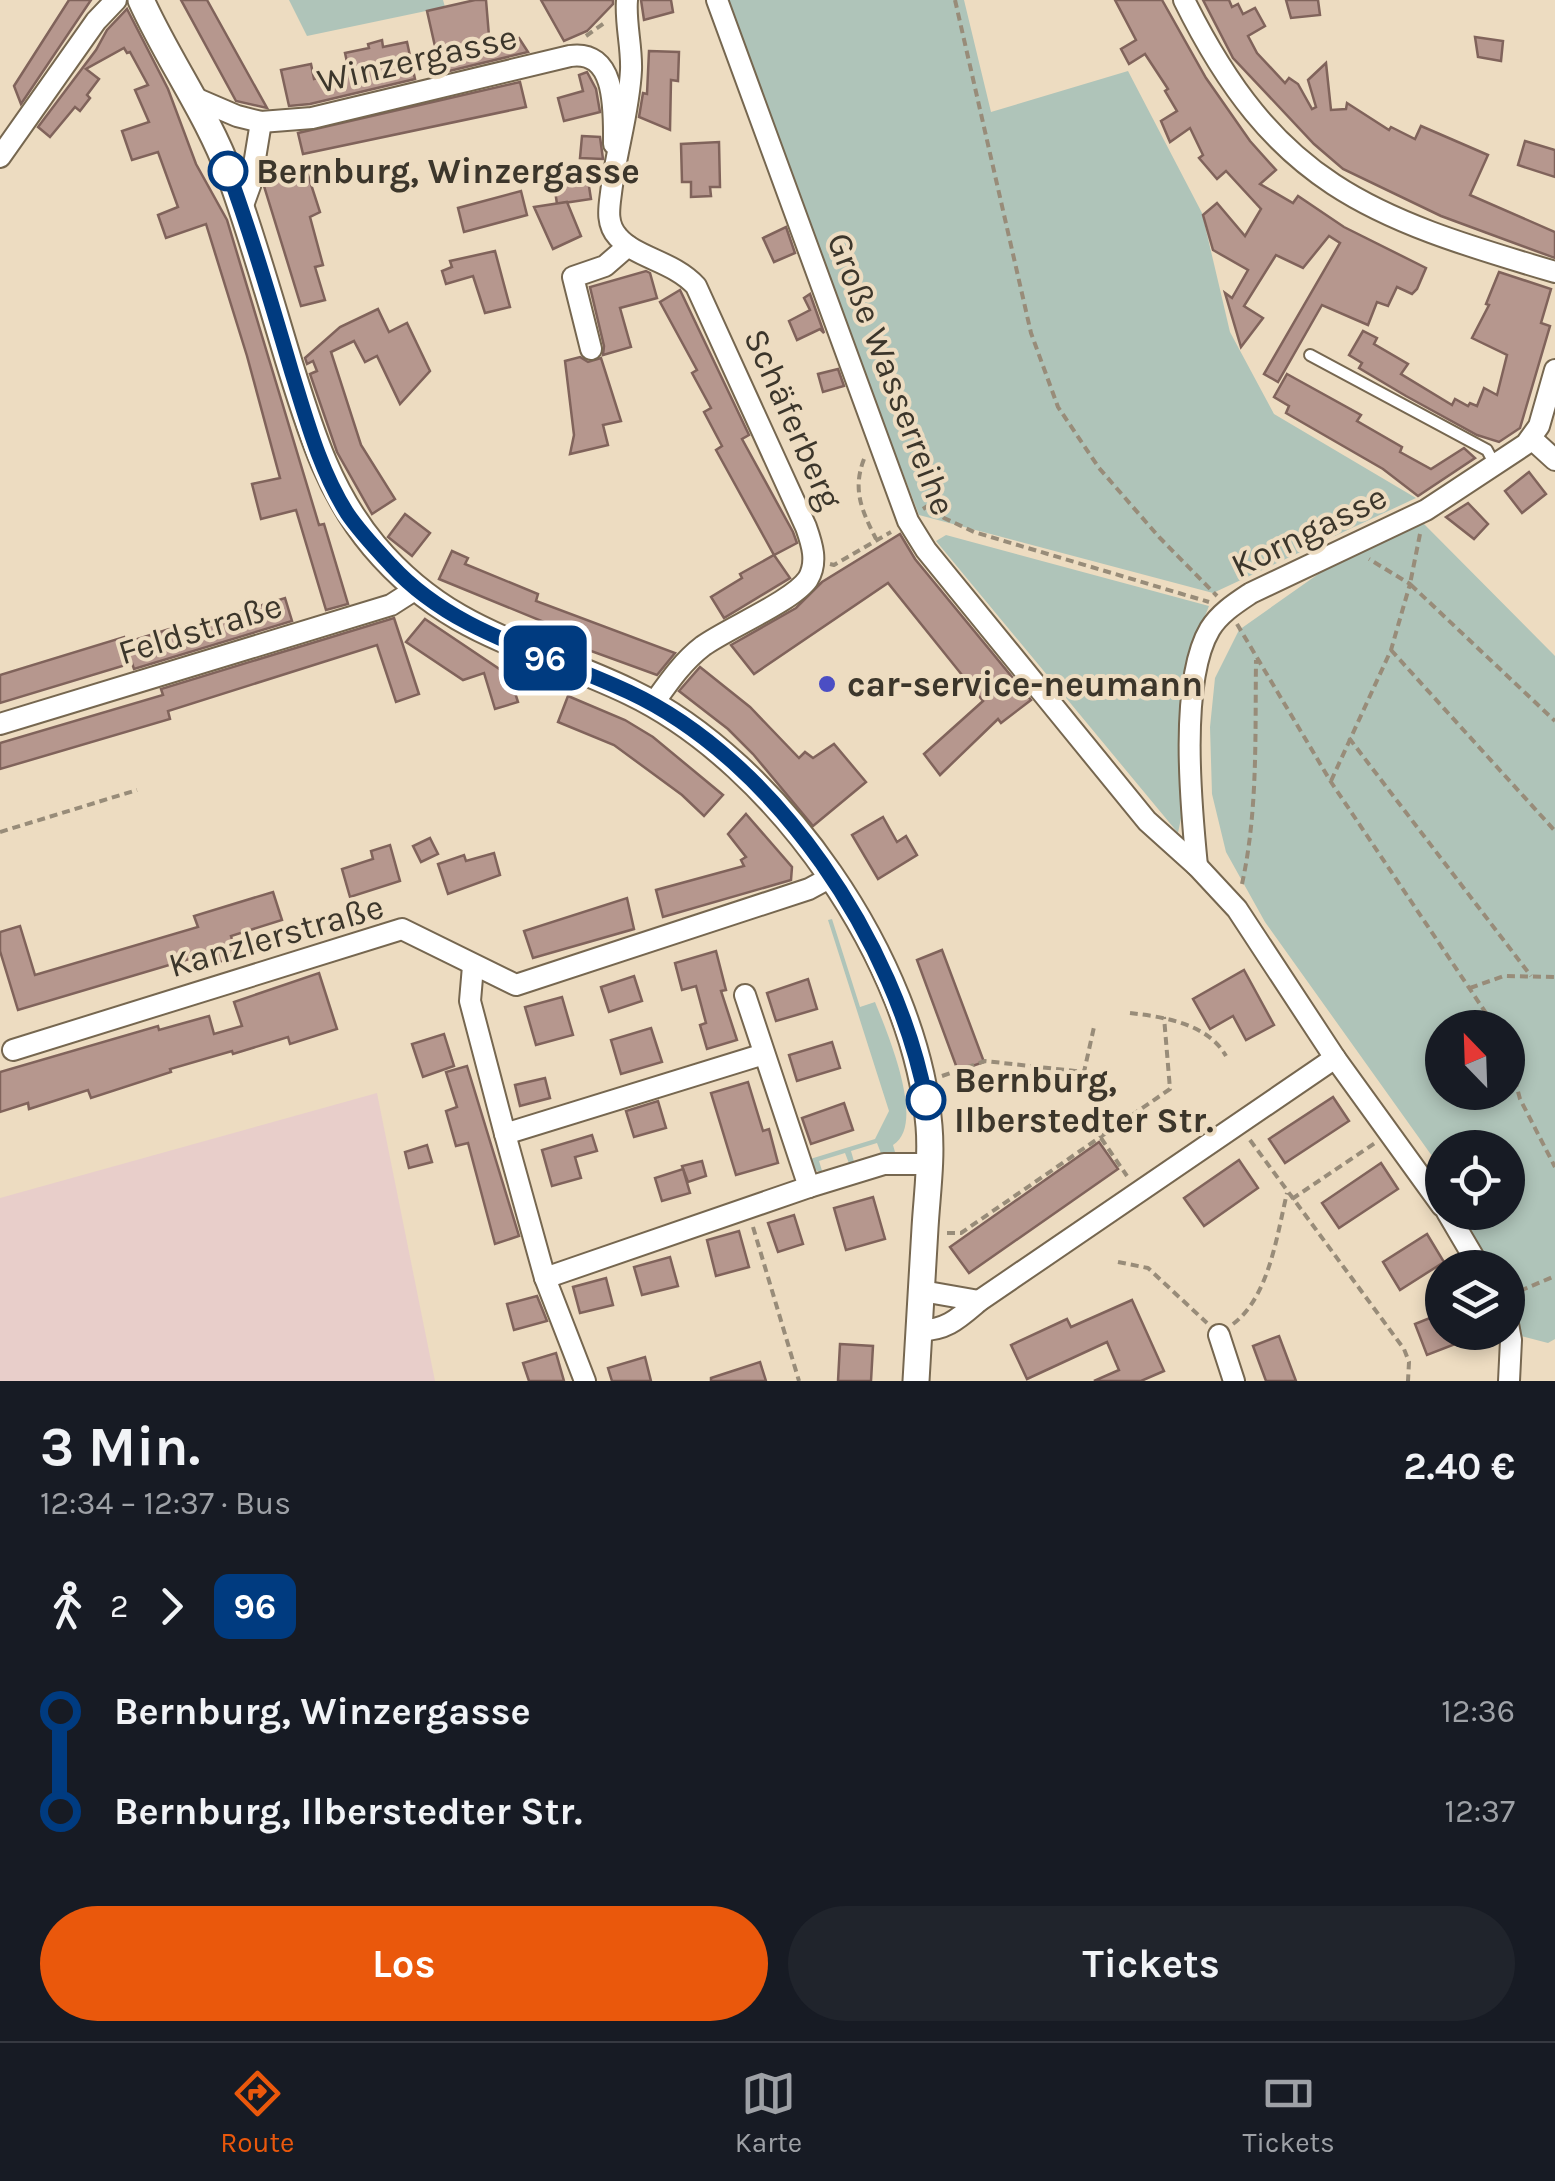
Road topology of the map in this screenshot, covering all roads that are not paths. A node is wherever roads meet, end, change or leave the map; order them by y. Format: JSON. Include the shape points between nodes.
{"nodes":[{"id":1,"x":116,"y":0,"type":"edge"},
{"id":2,"x":141,"y":0,"type":"edge"},
{"id":3,"x":627,"y":0,"type":"edge"},
{"id":4,"x":717,"y":0,"type":"edge"},
{"id":5,"x":1184,"y":0,"type":"edge"},
{"id":6,"x":195,"y":98,"type":"junction"},
{"id":7,"x":261,"y":122,"type":"junction"},
{"id":8,"x":0,"y":158,"type":"edge"},
{"id":9,"x":614,"y":166,"type":"junction"},
{"id":10,"x":242,"y":208,"type":"junction"},
{"id":11,"x":628,"y":246,"type":"junction"},
{"id":12,"x":1555,"y":272,"type":"edge"},
{"id":13,"x":591,"y":349,"type":"dead end"},
{"id":14,"x":1310,"y":355,"type":"dead end"},
{"id":15,"x":1555,"y":370,"type":"edge"},
{"id":16,"x":1532,"y":440,"type":"junction"},
{"id":17,"x":1555,"y":460,"type":"edge"},
{"id":18,"x":1495,"y":466,"type":"junction"},
{"id":19,"x":416,"y":589,"type":"junction"},
{"id":20,"x":653,"y":704,"type":"junction"},
{"id":21,"x":0,"y":724,"type":"edge"},
{"id":22,"x":1198,"y":866,"type":"junction"},
{"id":23,"x":833,"y":876,"type":"junction"},
{"id":24,"x":473,"y":966,"type":"junction"},
{"id":25,"x":745,"y":995,"type":"dead end"},
{"id":26,"x":13,"y":1050,"type":"dead end"},
{"id":27,"x":764,"y":1054,"type":"junction"},
{"id":28,"x":1335,"y":1058,"type":"junction"},
{"id":29,"x":505,"y":1134,"type":"junction"},
{"id":30,"x":929,"y":1164,"type":"junction"},
{"id":31,"x":1425,"y":1182,"type":"edge"},
{"id":32,"x":809,"y":1186,"type":"junction"},
{"id":33,"x":546,"y":1278,"type":"junction"},
{"id":34,"x":922,"y":1291,"type":"junction"},
{"id":35,"x":978,"y":1301,"type":"junction"},
{"id":36,"x":919,"y":1330,"type":"junction"},
{"id":37,"x":1219,"y":1335,"type":"road end"},
{"id":38,"x":1511,"y":1350,"type":"edge"},
{"id":39,"x":585,"y":1381,"type":"edge"},
{"id":40,"x":916,"y":1381,"type":"edge"},
{"id":41,"x":1234,"y":1381,"type":"edge"},
{"id":42,"x":1509,"y":1381,"type":"edge"}],
"edges":[{"from":1,"to":8,"type":"street"},
{"from":2,"to":6,"type":"street"},
{"from":3,"to":9,"type":"street","via":[[627,120]]},
{"from":4,"to":22,"type":"street","name":"Große Wasserreihe","via":[[908,521],[1147,821]]},
{"from":5,"to":12,"type":"street","via":[[1240,98],[1326,181],[1444,240]]},
{"from":6,"to":7,"type":"street","name":"Winzergasse"},
{"from":6,"to":10,"type":"street"},
{"from":7,"to":9,"type":"street","name":"Winzergasse","via":[[312,118],[587,56],[600,63],[608,80]]},
{"from":7,"to":10,"type":"street"},
{"from":9,"to":11,"type":"street","via":[[609,220]]},
{"from":10,"to":19,"type":"street","via":[[324,468],[348,514]]},
{"from":11,"to":13,"type":"street","via":[[605,266],[572,278]]},
{"from":11,"to":20,"type":"street","name":"Schäferberg","via":[[685,274],[706,303],[814,558],[800,587],[706,644]]},
{"from":14,"to":18,"type":"lane","via":[[1486,450]]},
{"from":15,"to":16,"type":"street"},
{"from":16,"to":17,"type":"street"},
{"from":16,"to":18,"type":"street","name":"Korngasse"},
{"from":18,"to":22,"type":"street","name":"Korngasse","via":[[1426,510],[1251,593],[1210,629],[1196,666],[1190,794]]},
{"from":19,"to":20,"type":"street","via":[[494,637]]},
{"from":19,"to":21,"type":"street","name":"Feldstraße","via":[[391,605]]},
{"from":20,"to":23,"type":"street","via":[[738,769]]},
{"from":22,"to":28,"type":"street","name":"Große Wasserreihe","via":[[1237,909]]},
{"from":23,"to":24,"type":"street","name":"Kanzlerstraße","via":[[516,985]]},
{"from":23,"to":30,"type":"street","via":[[897,1002],[922,1082]]},
{"from":24,"to":26,"type":"street","name":"Kanzlerstraße","via":[[402,929]]},
{"from":24,"to":29,"type":"street","via":[[470,1001]]},
{"from":25,"to":27,"type":"street"},
{"from":27,"to":29,"type":"street"},
{"from":27,"to":32,"type":"street"},
{"from":28,"to":31,"type":"street","name":"Große Wasserreihe"},
{"from":28,"to":35,"type":"street"},
{"from":29,"to":33,"type":"street"},
{"from":30,"to":32,"type":"street","via":[[884,1164]]},
{"from":30,"to":34,"type":"street"},
{"from":32,"to":33,"type":"street"},
{"from":33,"to":39,"type":"street"},
{"from":34,"to":35,"type":"street"},
{"from":34,"to":36,"type":"street"},
{"from":35,"to":36,"type":"street","via":[[950,1325]]},
{"from":36,"to":40,"type":"street"},
{"from":37,"to":41,"type":"street"},
{"from":38,"to":42,"type":"street"}]}
